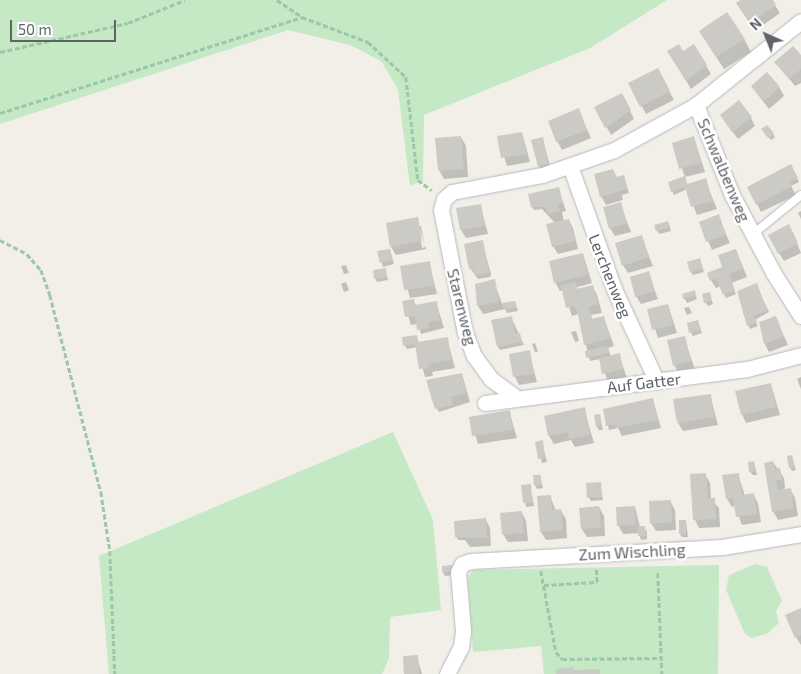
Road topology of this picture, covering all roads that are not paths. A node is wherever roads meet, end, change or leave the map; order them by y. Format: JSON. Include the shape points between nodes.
{"nodes":[{"id":1,"x":801,"y":21,"type":"edge"},
{"id":2,"x":696,"y":105,"type":"junction"},
{"id":3,"x":570,"y":166,"type":"junction"},
{"id":4,"x":801,"y":195,"type":"edge"},
{"id":5,"x":752,"y":235,"type":"junction"},
{"id":6,"x":801,"y":316,"type":"edge"},
{"id":7,"x":801,"y":355,"type":"edge"},
{"id":8,"x":657,"y":382,"type":"junction"},
{"id":9,"x":517,"y":398,"type":"junction"},
{"id":10,"x":485,"y":402,"type":"dead end"},
{"id":11,"x":801,"y":534,"type":"edge"},
{"id":12,"x":447,"y":674,"type":"edge"}],
"edges":[{"from":1,"to":2,"type":"street"},
{"from":2,"to":3,"type":"street","via":[[614,150]]},
{"from":2,"to":5,"type":"street","name":"Schwalbenweg"},
{"from":3,"to":8,"type":"street","name":"Lerchenweg","via":[[611,281]]},
{"from":3,"to":9,"type":"street","name":"Starenweg","via":[[542,175],[452,192],[444,199],[441,210],[465,332],[474,356],[491,379]]},
{"from":4,"to":5,"type":"lane","name":"Schwalbenweg"},
{"from":5,"to":6,"type":"street","name":"Schwalbenweg"},
{"from":7,"to":8,"type":"street","name":"Auf Gatter","via":[[747,369]]},
{"from":8,"to":9,"type":"street","name":"Auf Gatter"},
{"from":9,"to":10,"type":"street","name":"Auf Gatter"},
{"from":11,"to":12,"type":"street","name":"Zum Wischling","via":[[722,548],[462,564],[458,572],[463,631],[461,647]]}]}
